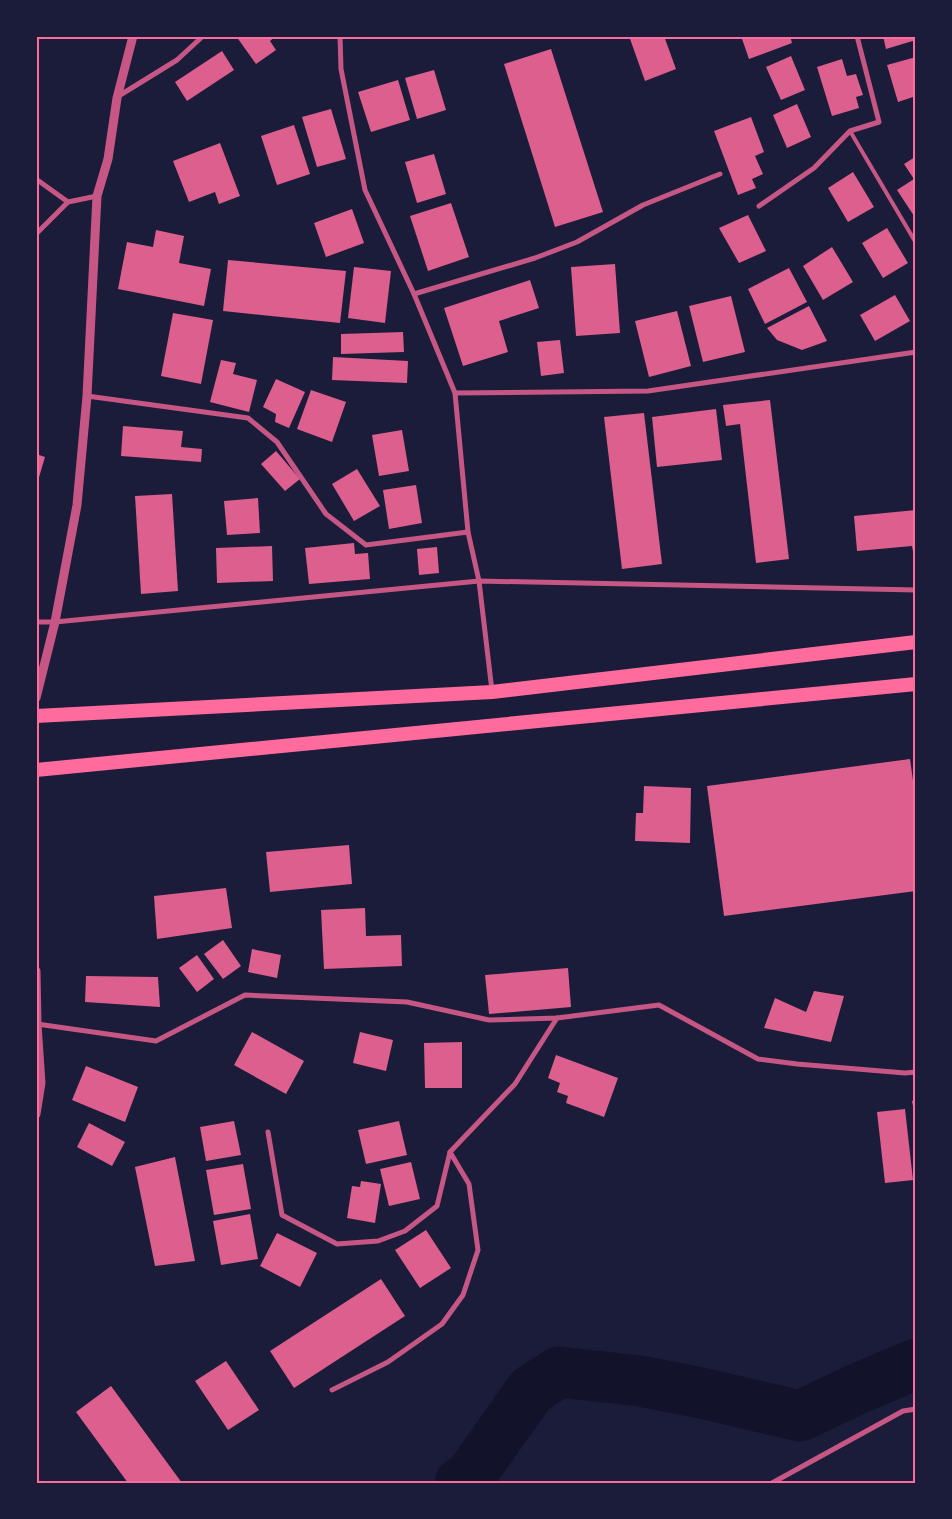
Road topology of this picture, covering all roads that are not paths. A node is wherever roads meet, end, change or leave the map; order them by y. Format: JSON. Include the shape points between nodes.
{"nodes":[{"id":1,"x":133,"y":36,"type":"edge"},
{"id":2,"x":203,"y":36,"type":"edge"},
{"id":3,"x":340,"y":36,"type":"edge"},
{"id":4,"x":857,"y":36,"type":"edge"},
{"id":5,"x":116,"y":98,"type":"junction"},
{"id":6,"x":850,"y":131,"type":"junction"},
{"id":7,"x":720,"y":174,"type":"dead end"},
{"id":8,"x":36,"y":179,"type":"edge"},
{"id":9,"x":97,"y":196,"type":"junction"},
{"id":10,"x":68,"y":202,"type":"junction"},
{"id":11,"x":759,"y":206,"type":"dead end"},
{"id":12,"x":36,"y":234,"type":"edge"},
{"id":13,"x":916,"y":244,"type":"edge"},
{"id":14,"x":414,"y":294,"type":"junction"},
{"id":15,"x":916,"y":352,"type":"edge"},
{"id":16,"x":455,"y":393,"type":"junction"},
{"id":17,"x":87,"y":396,"type":"junction"},
{"id":18,"x":468,"y":532,"type":"junction"},
{"id":19,"x":479,"y":582,"type":"junction"},
{"id":20,"x":916,"y":590,"type":"edge"},
{"id":21,"x":36,"y":622,"type":"edge"},
{"id":22,"x":55,"y":622,"type":"junction"},
{"id":23,"x":916,"y":642,"type":"edge"},
{"id":24,"x":916,"y":684,"type":"edge"},
{"id":25,"x":492,"y":692,"type":"junction"},
{"id":26,"x":36,"y":698,"type":"edge"},
{"id":27,"x":36,"y":716,"type":"edge"},
{"id":28,"x":36,"y":770,"type":"edge"},
{"id":29,"x":36,"y":971,"type":"edge"},
{"id":30,"x":557,"y":1018,"type":"junction"},
{"id":31,"x":36,"y":1024,"type":"edge"},
{"id":32,"x":916,"y":1072,"type":"edge"},
{"id":33,"x":36,"y":1114,"type":"edge"},
{"id":34,"x":268,"y":1132,"type":"dead end"},
{"id":35,"x":450,"y":1152,"type":"junction"},
{"id":36,"x":332,"y":1390,"type":"dead end"},
{"id":37,"x":916,"y":1409,"type":"edge"},
{"id":38,"x":772,"y":1483,"type":"edge"}],
"edges":[{"from":1,"to":5,"type":"street"},
{"from":2,"to":5,"type":"street","via":[[177,60]]},
{"from":3,"to":14,"type":"street","via":[[341,69],[365,190]]},
{"from":4,"to":6,"type":"street","via":[[878,122]]},
{"from":5,"to":9,"type":"street","via":[[108,160]]},
{"from":6,"to":11,"type":"street","via":[[814,168]]},
{"from":6,"to":13,"type":"lane"},
{"from":7,"to":14,"type":"street","via":[[644,206],[577,242]]},
{"from":8,"to":10,"type":"street"},
{"from":9,"to":10,"type":"street"},
{"from":9,"to":17,"type":"street"},
{"from":10,"to":12,"type":"street"},
{"from":14,"to":16,"type":"street"},
{"from":15,"to":16,"type":"street","via":[[648,391]]},
{"from":16,"to":18,"type":"street"},
{"from":17,"to":18,"type":"street","via":[[248,418],[277,442],[326,514],[366,545]]},
{"from":17,"to":22,"type":"street","via":[[77,505]]},
{"from":18,"to":19,"type":"street"},
{"from":19,"to":20,"type":"street"},
{"from":19,"to":22,"type":"street"},
{"from":19,"to":25,"type":"street"},
{"from":21,"to":22,"type":"street"},
{"from":22,"to":26,"type":"street"},
{"from":23,"to":25,"type":"highway"},
{"from":24,"to":28,"type":"highway"},
{"from":25,"to":27,"type":"highway"},
{"from":29,"to":31,"type":"street"},
{"from":30,"to":31,"type":"street","via":[[489,1020],[407,1002],[245,995],[156,1041]]},
{"from":30,"to":32,"type":"street","via":[[659,1005],[758,1059]]},
{"from":30,"to":35,"type":"street","via":[[515,1084]]},
{"from":31,"to":33,"type":"street","via":[[40,1083]]},
{"from":34,"to":35,"type":"street","via":[[282,1215],[337,1244],[378,1240],[405,1230],[437,1206]]},
{"from":35,"to":36,"type":"street","via":[[469,1184],[478,1250],[463,1295],[442,1324],[388,1362]]},
{"from":37,"to":38,"type":"street","via":[[903,1411]]}]}
